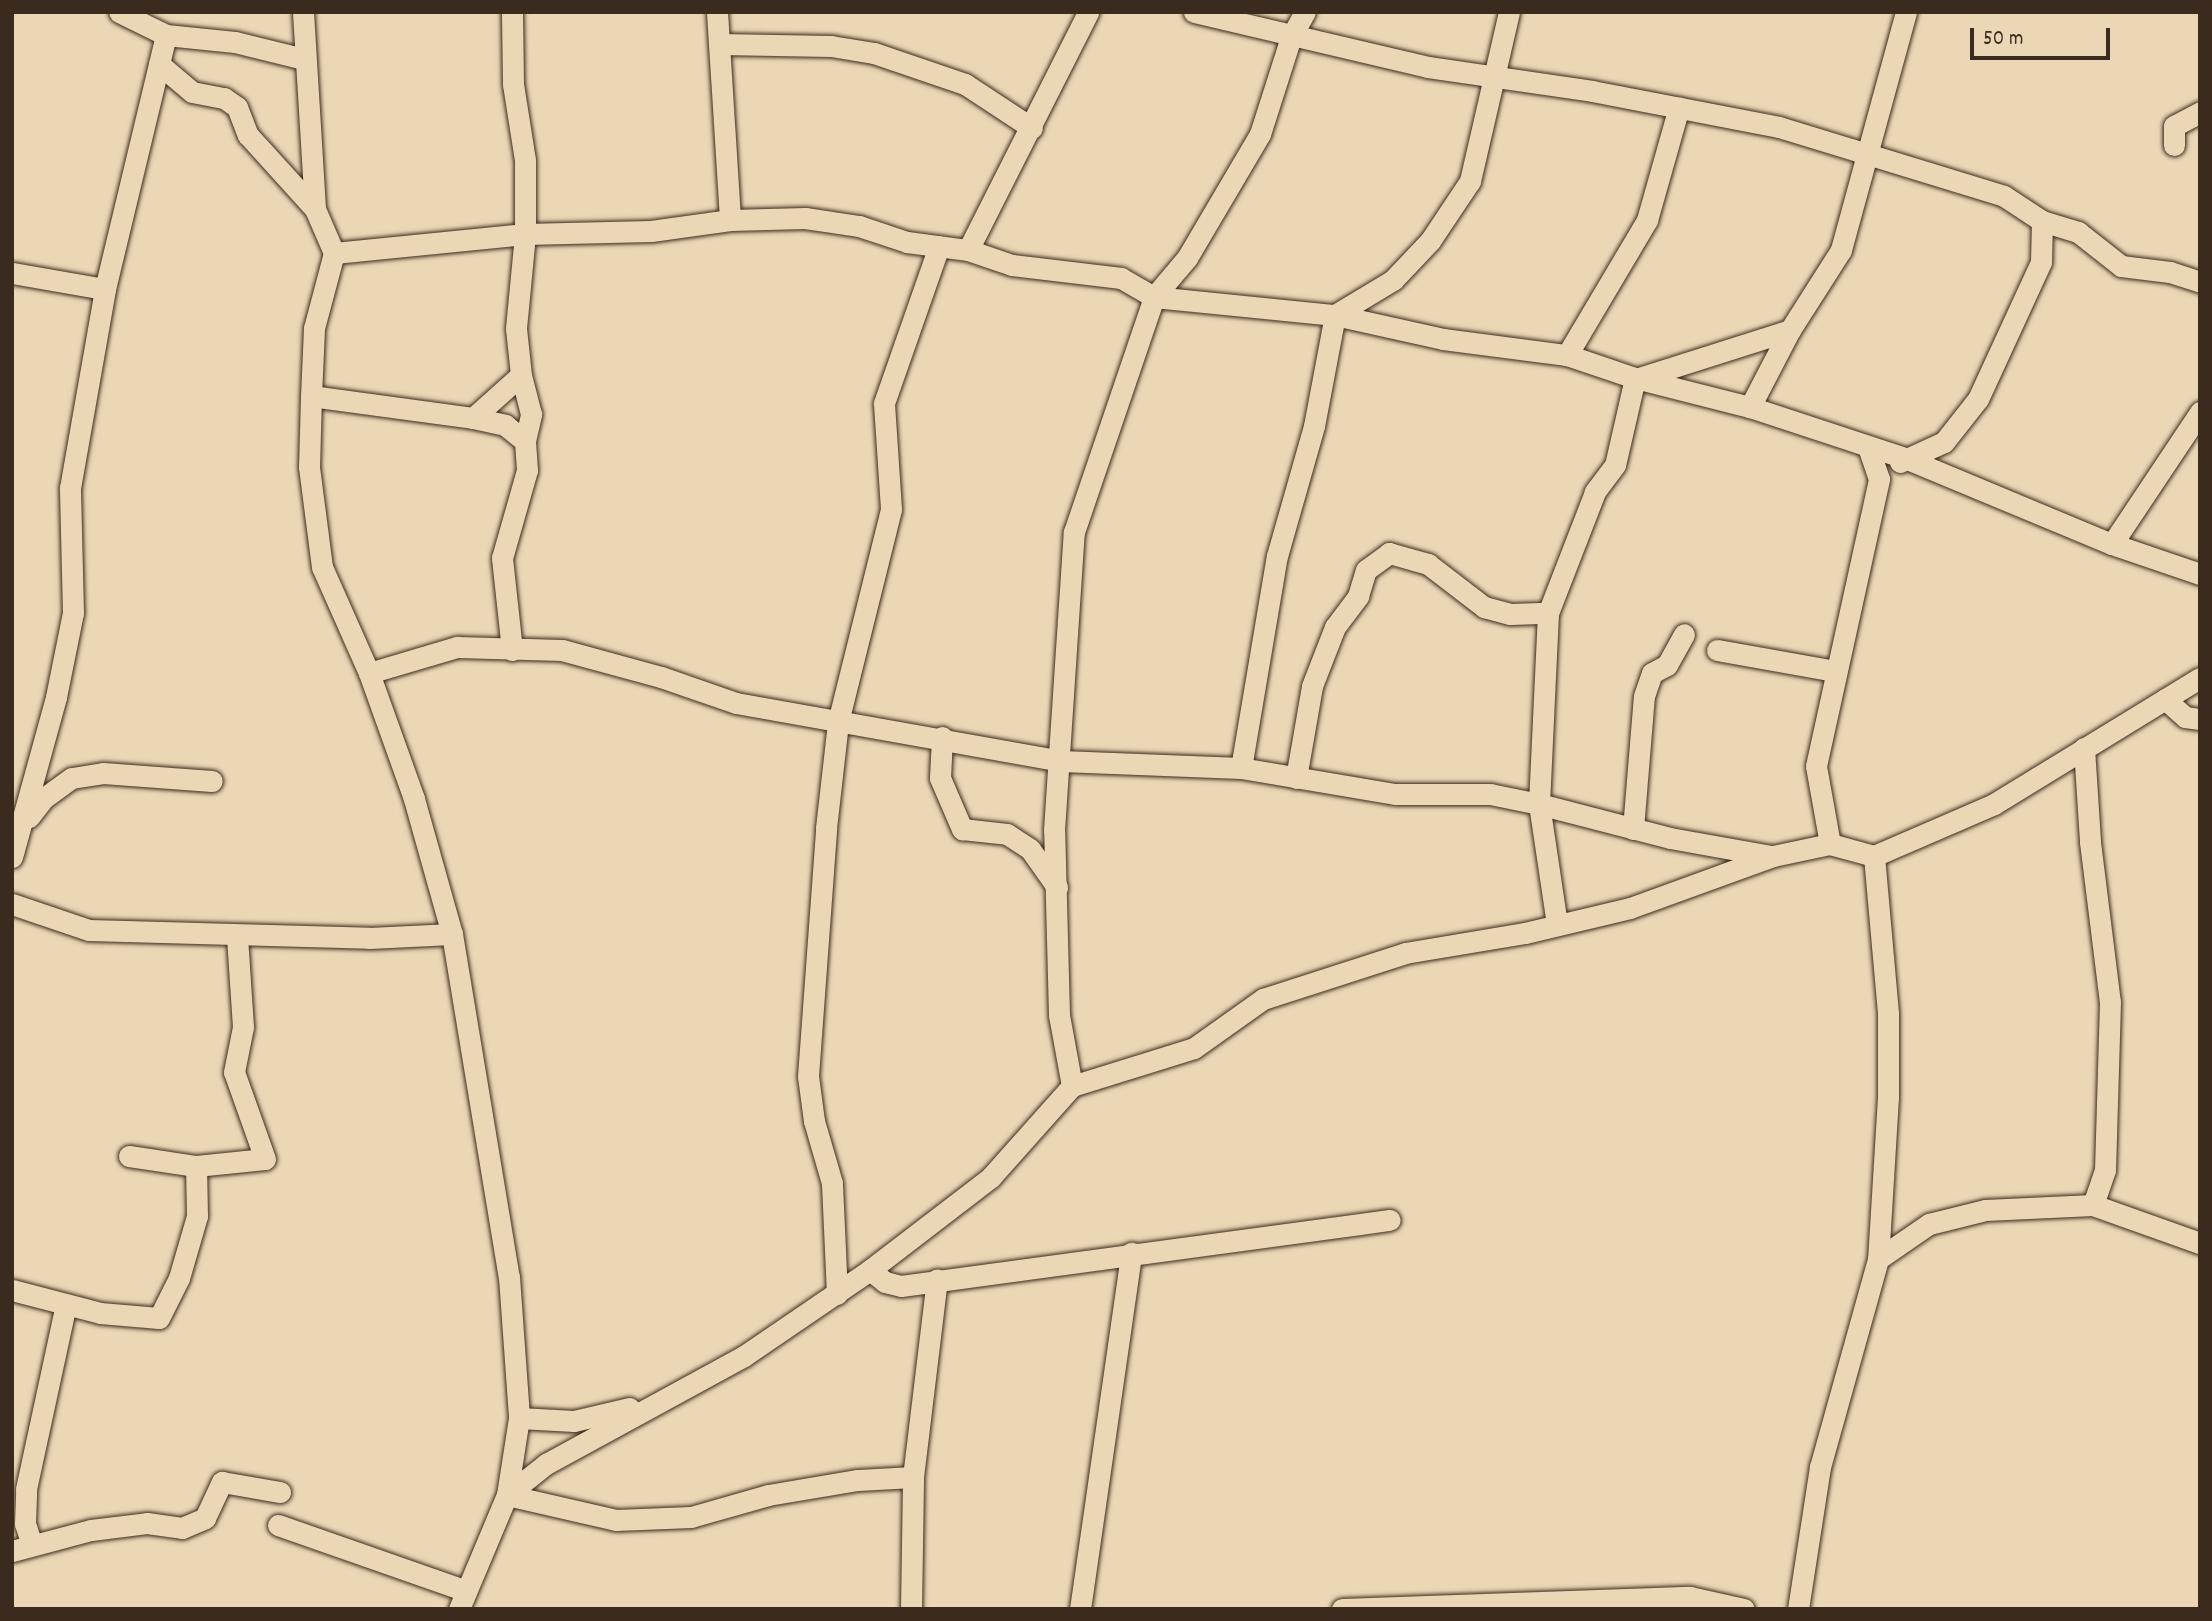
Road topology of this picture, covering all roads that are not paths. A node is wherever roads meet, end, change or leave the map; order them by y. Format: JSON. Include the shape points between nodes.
{"nodes":[{"id":1,"x":119,"y":12,"type":"edge"},
{"id":2,"x":303,"y":12,"type":"edge"},
{"id":3,"x":512,"y":12,"type":"edge"},
{"id":4,"x":717,"y":12,"type":"edge"},
{"id":5,"x":1088,"y":12,"type":"edge"},
{"id":6,"x":1194,"y":12,"type":"edge"},
{"id":7,"x":1305,"y":12,"type":"edge"},
{"id":8,"x":1509,"y":12,"type":"edge"},
{"id":9,"x":1906,"y":12,"type":"edge"},
{"id":10,"x":166,"y":36,"type":"junction"},
{"id":11,"x":1291,"y":37,"type":"junction"},
{"id":12,"x":719,"y":44,"type":"junction"},
{"id":13,"x":304,"y":59,"type":"junction"},
{"id":14,"x":159,"y":65,"type":"junction"},
{"id":15,"x":1492,"y":75,"type":"junction"},
{"id":16,"x":1679,"y":107,"type":"junction"},
{"id":17,"x":2200,"y":112,"type":"edge"},
{"id":18,"x":1032,"y":128,"type":"junction"},
{"id":19,"x":2175,"y":145,"type":"dead end"},
{"id":20,"x":1867,"y":156,"type":"junction"},
{"id":21,"x":315,"y":209,"type":"junction"},
{"id":22,"x":730,"y":220,"type":"junction"},
{"id":23,"x":2042,"y":221,"type":"junction"},
{"id":24,"x":525,"y":234,"type":"junction"},
{"id":25,"x":939,"y":246,"type":"junction"},
{"id":26,"x":968,"y":250,"type":"junction"},
{"id":27,"x":334,"y":253,"type":"junction"},
{"id":28,"x":12,"y":274,"type":"edge"},
{"id":29,"x":2200,"y":282,"type":"edge"},
{"id":30,"x":105,"y":289,"type":"junction"},
{"id":31,"x":1154,"y":298,"type":"junction"},
{"id":32,"x":1335,"y":315,"type":"junction"},
{"id":33,"x":1790,"y":330,"type":"junction"},
{"id":34,"x":1567,"y":355,"type":"junction"},
{"id":35,"x":521,"y":375,"type":"junction"},
{"id":36,"x":1635,"y":378,"type":"junction"},
{"id":37,"x":311,"y":396,"type":"junction"},
{"id":38,"x":1750,"y":407,"type":"junction"},
{"id":39,"x":2200,"y":412,"type":"edge"},
{"id":40,"x":473,"y":418,"type":"junction"},
{"id":41,"x":525,"y":441,"type":"junction"},
{"id":42,"x":1869,"y":450,"type":"junction"},
{"id":43,"x":1905,"y":458,"type":"junction"},
{"id":44,"x":1879,"y":479,"type":"junction"},
{"id":45,"x":2112,"y":544,"type":"junction"},
{"id":46,"x":2200,"y":575,"type":"edge"},
{"id":47,"x":1548,"y":613,"type":"junction"},
{"id":48,"x":1684,"y":634,"type":"dead end"},
{"id":49,"x":512,"y":650,"type":"junction"},
{"id":50,"x":1717,"y":650,"type":"dead end"},
{"id":51,"x":1835,"y":671,"type":"junction"},
{"id":52,"x":369,"y":673,"type":"junction"},
{"id":53,"x":2200,"y":678,"type":"edge"},
{"id":54,"x":2165,"y":699,"type":"junction"},
{"id":55,"x":2200,"y":719,"type":"edge"},
{"id":56,"x":838,"y":722,"type":"junction"},
{"id":57,"x":942,"y":737,"type":"junction"},
{"id":58,"x":2084,"y":748,"type":"junction"},
{"id":59,"x":1061,"y":761,"type":"junction"},
{"id":60,"x":1241,"y":768,"type":"junction"},
{"id":61,"x":1296,"y":778,"type":"junction"},
{"id":62,"x":212,"y":781,"type":"dead end"},
{"id":63,"x":1539,"y":804,"type":"junction"},
{"id":64,"x":18,"y":823,"type":"edge"},
{"id":65,"x":1633,"y":829,"type":"junction"},
{"id":66,"x":1830,"y":844,"type":"junction"},
{"id":67,"x":1773,"y":856,"type":"junction"},
{"id":68,"x":1874,"y":856,"type":"junction"},
{"id":69,"x":12,"y":857,"type":"edge"},
{"id":70,"x":1057,"y":887,"type":"junction"},
{"id":71,"x":12,"y":904,"type":"edge"},
{"id":72,"x":1557,"y":925,"type":"junction"},
{"id":73,"x":452,"y":934,"type":"junction"},
{"id":74,"x":237,"y":936,"type":"junction"},
{"id":75,"x":1072,"y":1086,"type":"junction"},
{"id":76,"x":129,"y":1156,"type":"dead end"},
{"id":77,"x":196,"y":1166,"type":"junction"},
{"id":78,"x":2093,"y":1205,"type":"junction"},
{"id":79,"x":1390,"y":1220,"type":"dead end"},
{"id":80,"x":2200,"y":1243,"type":"edge"},
{"id":81,"x":1131,"y":1253,"type":"junction"},
{"id":82,"x":1878,"y":1259,"type":"junction"},
{"id":83,"x":870,"y":1270,"type":"junction"},
{"id":84,"x":937,"y":1279,"type":"junction"},
{"id":85,"x":12,"y":1290,"type":"edge"},
{"id":86,"x":837,"y":1294,"type":"junction"},
{"id":87,"x":66,"y":1304,"type":"junction"},
{"id":88,"x":651,"y":1403,"type":"junction"},
{"id":89,"x":519,"y":1418,"type":"junction"},
{"id":90,"x":913,"y":1477,"type":"junction"},
{"id":91,"x":280,"y":1492,"type":"dead end"},
{"id":92,"x":507,"y":1495,"type":"junction"},
{"id":93,"x":278,"y":1525,"type":"dead end"},
{"id":94,"x":22,"y":1548,"type":"edge"},
{"id":95,"x":463,"y":1600,"type":"edge"},
{"id":96,"x":1603,"y":1605,"type":"edge"},
{"id":97,"x":911,"y":1609,"type":"edge"},
{"id":98,"x":1080,"y":1609,"type":"edge"},
{"id":99,"x":1342,"y":1609,"type":"edge"},
{"id":100,"x":1744,"y":1609,"type":"edge"},
{"id":101,"x":1798,"y":1609,"type":"edge"}],
"edges":[{"from":1,"to":10,"type":"street"},
{"from":2,"to":13,"type":"street"},
{"from":3,"to":24,"type":"street","via":[[513,84],[525,160]]},
{"from":4,"to":12,"type":"street"},
{"from":5,"to":18,"type":"street"},
{"from":6,"to":11,"type":"street"},
{"from":7,"to":11,"type":"street"},
{"from":8,"to":15,"type":"street"},
{"from":9,"to":20,"type":"street"},
{"from":10,"to":13,"type":"street","via":[[236,42]]},
{"from":10,"to":14,"type":"street"},
{"from":11,"to":15,"type":"street","via":[[1428,68]]},
{"from":11,"to":31,"type":"street","via":[[1261,134],[1187,258]]},
{"from":12,"to":18,"type":"street","via":[[831,46],[874,53],[965,84]]},
{"from":12,"to":22,"type":"street"},
{"from":13,"to":21,"type":"street"},
{"from":14,"to":21,"type":"street","via":[[192,92],[225,98],[237,107],[248,135]]},
{"from":14,"to":30,"type":"street"},
{"from":15,"to":16,"type":"street"},
{"from":15,"to":32,"type":"street","via":[[1470,181],[1430,240],[1393,280]]},
{"from":16,"to":20,"type":"street","via":[[1779,127]]},
{"from":16,"to":34,"type":"street","via":[[1647,220]]},
{"from":17,"to":19,"type":"street","via":[[2174,126]]},
{"from":18,"to":26,"type":"street"},
{"from":20,"to":23,"type":"street","via":[[2004,196]]},
{"from":20,"to":33,"type":"street","via":[[1841,250]]},
{"from":21,"to":27,"type":"street"},
{"from":22,"to":24,"type":"street","via":[[651,231]]},
{"from":22,"to":25,"type":"street","via":[[805,218]]},
{"from":23,"to":29,"type":"street","via":[[2078,232],[2121,267],[2170,272]]},
{"from":23,"to":43,"type":"street","via":[[2041,262],[1978,399],[1944,442]]},
{"from":24,"to":27,"type":"street"},
{"from":24,"to":35,"type":"street","via":[[516,328]]},
{"from":25,"to":26,"type":"street"},
{"from":25,"to":56,"type":"street","via":[[884,403],[891,509]]},
{"from":26,"to":31,"type":"street","via":[[1012,265],[1121,278]]},
{"from":27,"to":37,"type":"street","via":[[314,328]]},
{"from":28,"to":30,"type":"street"},
{"from":30,"to":64,"type":"street","via":[[70,488],[73,612]]},
{"from":31,"to":32,"type":"street"},
{"from":31,"to":59,"type":"street","via":[[1074,532]]},
{"from":32,"to":34,"type":"street","via":[[1443,339]]},
{"from":32,"to":60,"type":"street","via":[[1314,426],[1277,556]]},
{"from":33,"to":36,"type":"street"},
{"from":33,"to":38,"type":"street"},
{"from":34,"to":36,"type":"street"},
{"from":35,"to":40,"type":"street"},
{"from":35,"to":41,"type":"street","via":[[531,414]]},
{"from":36,"to":38,"type":"street"},
{"from":36,"to":47,"type":"street","via":[[1615,465],[1594,492]]},
{"from":37,"to":40,"type":"street"},
{"from":37,"to":52,"type":"street","via":[[309,467],[322,567]]},
{"from":38,"to":42,"type":"street"},
{"from":39,"to":45,"type":"street"},
{"from":40,"to":41,"type":"street","via":[[505,425]]},
{"from":41,"to":49,"type":"street","via":[[527,470],[502,558]]},
{"from":42,"to":43,"type":"street"},
{"from":42,"to":44,"type":"street"},
{"from":43,"to":44,"type":"street"},
{"from":43,"to":45,"type":"street"},
{"from":44,"to":51,"type":"street"},
{"from":45,"to":46,"type":"street"},
{"from":47,"to":61,"type":"street","via":[[1510,614],[1484,607],[1428,564],[1389,553],[1366,570],[1359,596],[1335,628],[1312,686]]},
{"from":47,"to":63,"type":"street"},
{"from":48,"to":65,"type":"street","via":[[1667,665],[1652,673],[1644,696]]},
{"from":49,"to":52,"type":"street","via":[[457,647]]},
{"from":49,"to":56,"type":"street","via":[[562,650],[736,703]]},
{"from":50,"to":51,"type":"street"},
{"from":51,"to":66,"type":"street","via":[[1816,766]]},
{"from":52,"to":73,"type":"street","via":[[414,799]]},
{"from":53,"to":54,"type":"street"},
{"from":54,"to":55,"type":"street","via":[[2185,717]]},
{"from":54,"to":58,"type":"street"},
{"from":56,"to":57,"type":"street"},
{"from":56,"to":86,"type":"street","via":[[808,1076],[814,1121],[832,1183]]},
{"from":57,"to":59,"type":"street"},
{"from":57,"to":70,"type":"street","via":[[940,778],[962,828],[1007,834],[1030,849]]},
{"from":58,"to":68,"type":"street","via":[[1994,804]]},
{"from":58,"to":78,"type":"street","via":[[2090,842],[2110,1002],[2105,1170]]},
{"from":59,"to":60,"type":"street"},
{"from":59,"to":70,"type":"street","via":[[1054,830]]},
{"from":60,"to":61,"type":"street"},
{"from":61,"to":63,"type":"street","via":[[1395,794],[1490,794]]},
{"from":62,"to":64,"type":"street","via":[[103,773],[72,778]]},
{"from":63,"to":65,"type":"street"},
{"from":63,"to":72,"type":"street"},
{"from":64,"to":69,"type":"street"},
{"from":65,"to":67,"type":"street"},
{"from":66,"to":67,"type":"street"},
{"from":66,"to":68,"type":"street"},
{"from":67,"to":72,"type":"street","via":[[1630,908]]},
{"from":68,"to":82,"type":"street","via":[[1888,1014]]},
{"from":70,"to":75,"type":"street","via":[[1059,1015]]},
{"from":71,"to":74,"type":"street","via":[[89,930]]},
{"from":72,"to":75,"type":"street","via":[[1405,953],[1263,999],[1194,1048]]},
{"from":73,"to":74,"type":"street","via":[[369,939]]},
{"from":73,"to":89,"type":"street","via":[[509,1277]]},
{"from":74,"to":77,"type":"street","via":[[243,1027],[234,1072],[265,1159]]},
{"from":75,"to":83,"type":"street","via":[[991,1177]]},
{"from":76,"to":77,"type":"street"},
{"from":77,"to":87,"type":"street","via":[[197,1216],[179,1278],[159,1318],[100,1313]]},
{"from":78,"to":80,"type":"street"},
{"from":78,"to":82,"type":"street","via":[[1974,1213],[1929,1224]]},
{"from":79,"to":81,"type":"street"},
{"from":81,"to":84,"type":"street"},
{"from":81,"to":98,"type":"street"},
{"from":82,"to":101,"type":"street","via":[[1820,1467]]},
{"from":83,"to":84,"type":"street","via":[[885,1282],[901,1286]]},
{"from":83,"to":86,"type":"street"},
{"from":84,"to":90,"type":"street"},
{"from":85,"to":87,"type":"street"},
{"from":86,"to":88,"type":"street","via":[[744,1356]]},
{"from":87,"to":94,"type":"street","via":[[26,1489]]},
{"from":88,"to":89,"type":"street","via":[[574,1421]]},
{"from":88,"to":92,"type":"street","via":[[546,1464]]},
{"from":89,"to":92,"type":"street"},
{"from":90,"to":92,"type":"street","via":[[858,1480],[768,1495],[691,1517],[616,1520]]},
{"from":90,"to":97,"type":"street"},
{"from":91,"to":94,"type":"street","via":[[222,1482],[205,1518],[182,1528],[147,1523],[91,1530]]},
{"from":92,"to":95,"type":"street"},
{"from":93,"to":95,"type":"street"},
{"from":96,"to":99,"type":"street"},
{"from":96,"to":100,"type":"street","via":[[1690,1597]]}]}
